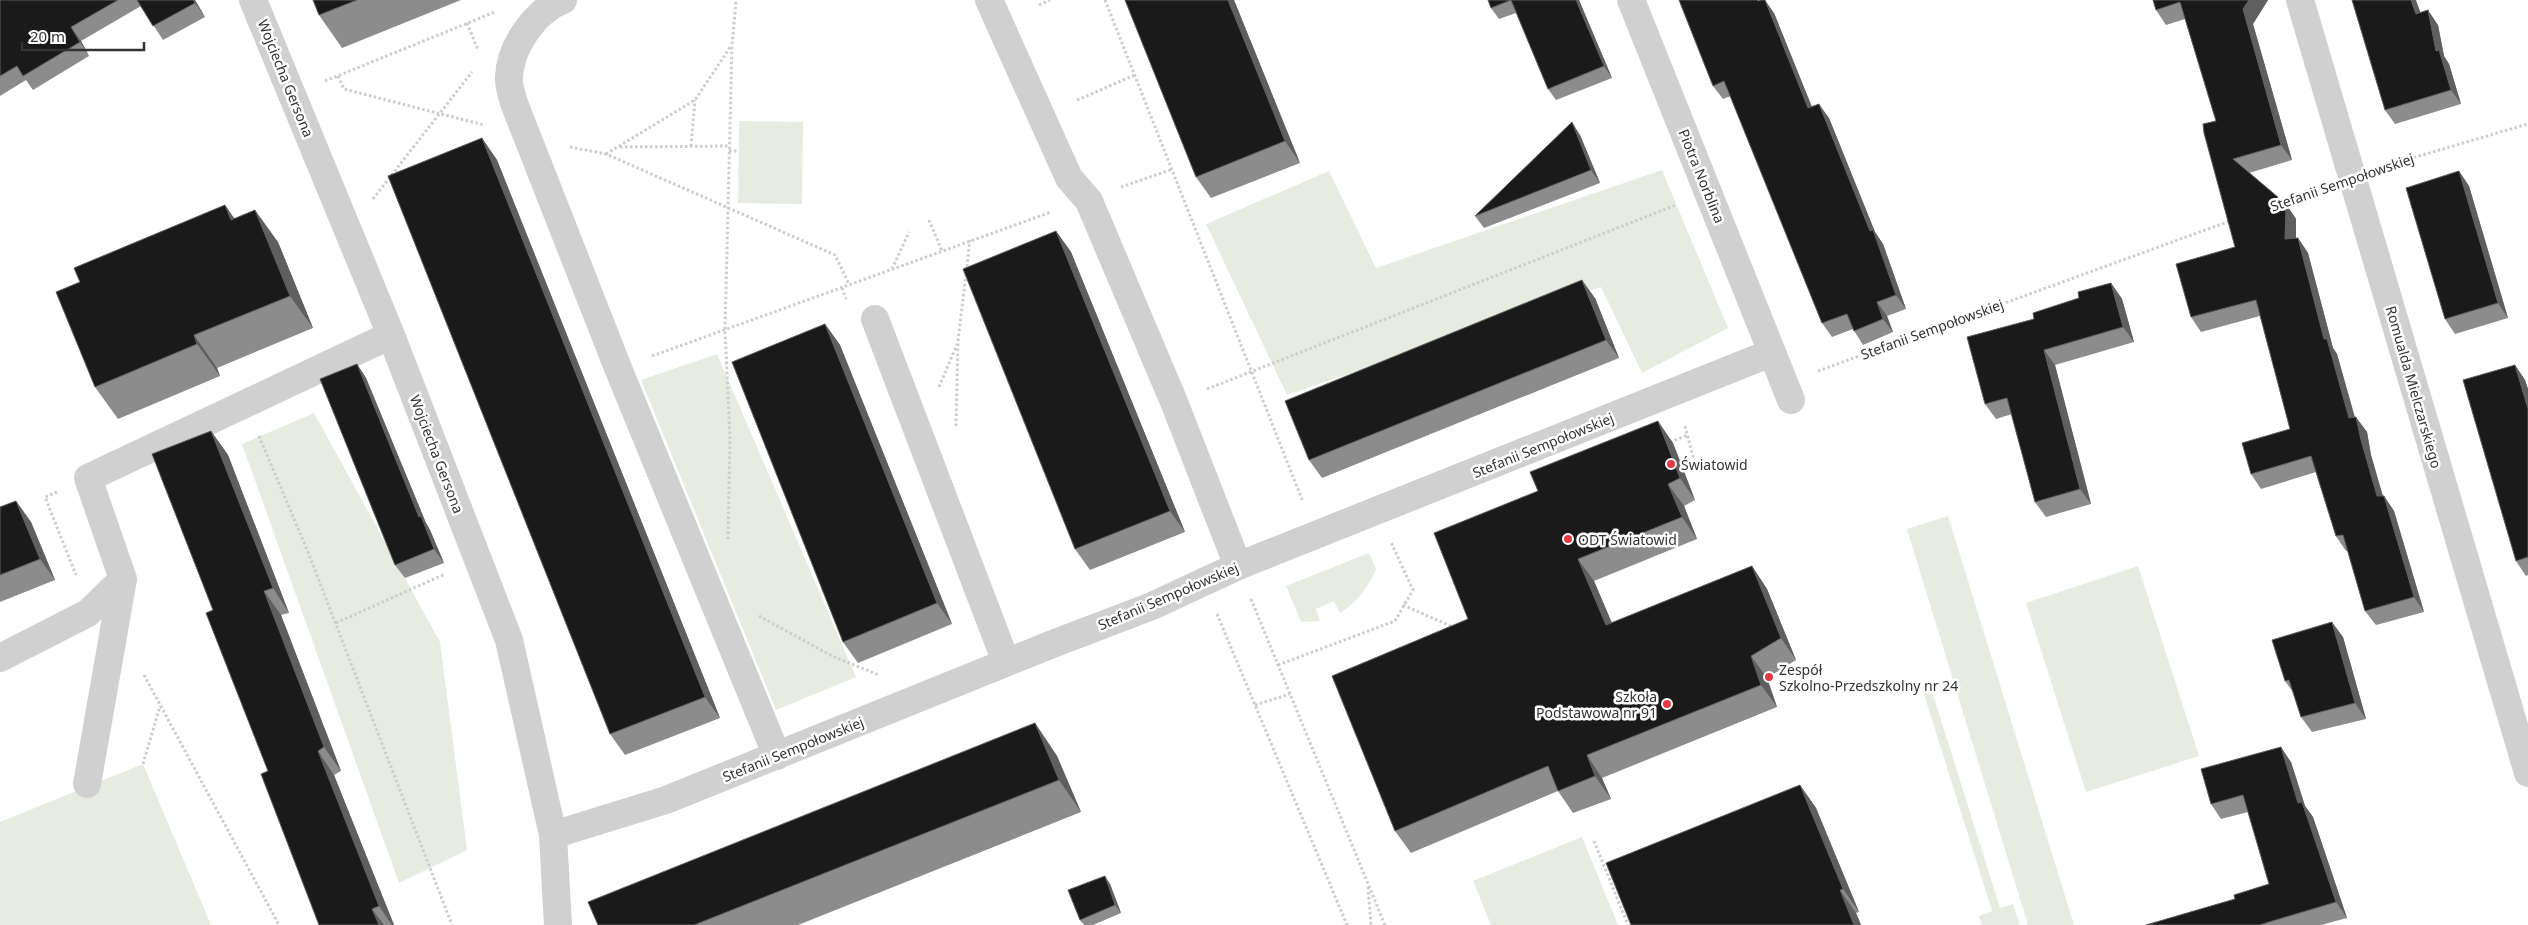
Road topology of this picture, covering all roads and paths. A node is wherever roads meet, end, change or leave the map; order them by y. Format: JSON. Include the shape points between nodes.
{"nodes":[{"id":1,"x":253,"y":0,"type":"edge"},
{"id":2,"x":563,"y":0,"type":"edge"},
{"id":3,"x":736,"y":0,"type":"edge"},
{"id":4,"x":989,"y":0,"type":"edge"},
{"id":5,"x":1050,"y":0,"type":"edge"},
{"id":6,"x":1105,"y":0,"type":"edge"},
{"id":7,"x":1631,"y":0,"type":"edge"},
{"id":8,"x":2300,"y":0,"type":"edge"},
{"id":9,"x":1039,"y":5,"type":"dead end"},
{"id":10,"x":498,"y":10,"type":"dead end"},
{"id":11,"x":732,"y":46,"type":"junction"},
{"id":12,"x":477,"y":67,"type":"dead end"},
{"id":13,"x":1135,"y":75,"type":"junction"},
{"id":14,"x":338,"y":76,"type":"junction"},
{"id":15,"x":325,"y":82,"type":"dead end"},
{"id":16,"x":695,"y":100,"type":"junction"},
{"id":17,"x":1077,"y":100,"type":"dead end"},
{"id":18,"x":439,"y":115,"type":"junction"},
{"id":19,"x":2528,"y":124,"type":"edge"},
{"id":20,"x":493,"y":127,"type":"dead end"},
{"id":21,"x":529,"y":138,"type":"junction"},
{"id":22,"x":691,"y":146,"type":"junction"},
{"id":23,"x":730,"y":146,"type":"junction"},
{"id":24,"x":618,"y":148,"type":"junction"},
{"id":25,"x":729,"y":151,"type":"junction"},
{"id":26,"x":739,"y":151,"type":"dead end"},
{"id":27,"x":606,"y":154,"type":"junction"},
{"id":28,"x":1173,"y":169,"type":"junction"},
{"id":29,"x":2352,"y":176,"type":"junction"},
{"id":30,"x":1112,"y":190,"type":"dead end"},
{"id":31,"x":1709,"y":192,"type":"junction"},
{"id":32,"x":372,"y":199,"type":"dead end"},
{"id":33,"x":2280,"y":203,"type":"edge"},
{"id":34,"x":728,"y":207,"type":"junction"},
{"id":35,"x":1054,"y":211,"type":"dead end"},
{"id":36,"x":929,"y":220,"type":"dead end"},
{"id":37,"x":2233,"y":220,"type":"edge"},
{"id":38,"x":909,"y":232,"type":"dead end"},
{"id":39,"x":970,"y":240,"type":"junction"},
{"id":40,"x":942,"y":251,"type":"junction"},
{"id":41,"x":892,"y":269,"type":"junction"},
{"id":42,"x":849,"y":284,"type":"junction"},
{"id":43,"x":875,"y":320,"type":"dead end"},
{"id":44,"x":725,"y":330,"type":"junction"},
{"id":45,"x":391,"y":335,"type":"junction"},
{"id":46,"x":958,"y":341,"type":"dead end"},
{"id":47,"x":1770,"y":353,"type":"junction"},
{"id":48,"x":618,"y":368,"type":"junction"},
{"id":49,"x":1253,"y":371,"type":"junction"},
{"id":50,"x":1202,"y":391,"type":"dead end"},
{"id":51,"x":1788,"y":392,"type":"joint"},
{"id":52,"x":246,"y":405,"type":"junction"},
{"id":53,"x":1686,"y":428,"type":"dead end"},
{"id":54,"x":1688,"y":436,"type":"junction"},
{"id":55,"x":1670,"y":442,"type":"dead end"},
{"id":56,"x":1695,"y":464,"type":"dead end"},
{"id":57,"x":88,"y":478,"type":"junction"},
{"id":58,"x":1304,"y":503,"type":"dead end"},
{"id":59,"x":1389,"y":537,"type":"dead end"},
{"id":60,"x":728,"y":542,"type":"dead end"},
{"id":61,"x":1238,"y":566,"type":"junction"},
{"id":62,"x":446,"y":573,"type":"dead end"},
{"id":63,"x":123,"y":579,"type":"junction"},
{"id":64,"x":78,"y":580,"type":"dead end"},
{"id":65,"x":1250,"y":595,"type":"dead end"},
{"id":66,"x":713,"y":600,"type":"junction"},
{"id":67,"x":1403,"y":605,"type":"junction"},
{"id":68,"x":1215,"y":609,"type":"dead end"},
{"id":69,"x":336,"y":623,"type":"junction"},
{"id":70,"x":116,"y":627,"type":"junction"},
{"id":71,"x":1459,"y":630,"type":"edge"},
{"id":72,"x":0,"y":658,"type":"edge"},
{"id":73,"x":1006,"y":662,"type":"junction"},
{"id":74,"x":1278,"y":665,"type":"junction"},
{"id":75,"x":886,"y":677,"type":"dead end"},
{"id":76,"x":1290,"y":694,"type":"junction"},
{"id":77,"x":160,"y":705,"type":"junction"},
{"id":78,"x":1255,"y":705,"type":"junction"},
{"id":79,"x":777,"y":756,"type":"junction"},
{"id":80,"x":143,"y":764,"type":"dead end"},
{"id":81,"x":2528,"y":774,"type":"edge"},
{"id":82,"x":87,"y":784,"type":"dead end"},
{"id":83,"x":553,"y":835,"type":"junction"},
{"id":84,"x":1594,"y":841,"type":"dead end"},
{"id":85,"x":1368,"y":884,"type":"junction"},
{"id":86,"x":279,"y":925,"type":"edge"},
{"id":87,"x":452,"y":925,"type":"edge"},
{"id":88,"x":558,"y":925,"type":"edge"},
{"id":89,"x":1347,"y":925,"type":"edge"},
{"id":90,"x":1371,"y":925,"type":"edge"},
{"id":91,"x":1385,"y":925,"type":"edge"},
{"id":92,"x":1628,"y":925,"type":"edge"}],
"edges":[{"from":1,"to":45,"type":"street","name":"Wojciecha Gersona"},
{"from":2,"to":21,"type":"street","via":[[532,24],[516,47],[508,77],[514,104]]},
{"from":3,"to":11,"type":"path"},
{"from":4,"to":61,"type":"street","via":[[1070,178],[1089,201],[1174,402]]},
{"from":5,"to":9,"type":"path"},
{"from":6,"to":13,"type":"path"},
{"from":7,"to":31,"type":"street","name":"Piotra Norblina"},
{"from":8,"to":29,"type":"street","name":"Romualda Mielczarskiego"},
{"from":10,"to":14,"type":"path"},
{"from":11,"to":16,"type":"path"},
{"from":11,"to":23,"type":"path"},
{"from":12,"to":18,"type":"path"},
{"from":13,"to":17,"type":"path"},
{"from":13,"to":28,"type":"path"},
{"from":14,"to":15,"type":"path"},
{"from":14,"to":18,"type":"path","via":[[344,89]]},
{"from":16,"to":22,"type":"path"},
{"from":16,"to":24,"type":"path"},
{"from":18,"to":20,"type":"path"},
{"from":18,"to":32,"type":"path"},
{"from":19,"to":29,"type":"path","name":"Stefanii Sempołowskiej"},
{"from":21,"to":27,"type":"path"},
{"from":21,"to":48,"type":"street"},
{"from":22,"to":23,"type":"path"},
{"from":22,"to":24,"type":"path"},
{"from":23,"to":25,"type":"path"},
{"from":24,"to":27,"type":"path"},
{"from":25,"to":26,"type":"path"},
{"from":25,"to":34,"type":"path"},
{"from":27,"to":34,"type":"path"},
{"from":28,"to":30,"type":"path"},
{"from":28,"to":49,"type":"path"},
{"from":29,"to":33,"type":"path","name":"Stefanii Sempołowskiej"},
{"from":29,"to":81,"type":"street","name":"Romualda Mielczarskiego"},
{"from":31,"to":47,"type":"street","name":"Piotra Norblina"},
{"from":31,"to":49,"type":"path"},
{"from":34,"to":42,"type":"path","via":[[835,255]]},
{"from":34,"to":44,"type":"path"},
{"from":35,"to":39,"type":"path"},
{"from":36,"to":40,"type":"path"},
{"from":37,"to":51,"type":"path","name":"Stefanii Sempołowskiej"},
{"from":38,"to":41,"type":"path"},
{"from":39,"to":40,"type":"path"},
{"from":39,"to":46,"type":"path"},
{"from":40,"to":41,"type":"path"},
{"from":41,"to":42,"type":"path"},
{"from":42,"to":44,"type":"path"},
{"from":43,"to":73,"type":"street"},
{"from":44,"to":48,"type":"path"},
{"from":44,"to":60,"type":"path","via":[[730,438]]},
{"from":45,"to":52,"type":"street"},
{"from":45,"to":83,"type":"street","name":"Wojciecha Gersona","via":[[509,640]]},
{"from":47,"to":51,"type":"street"},
{"from":47,"to":61,"type":"street","name":"Stefanii Sempołowskiej"},
{"from":48,"to":66,"type":"street"},
{"from":49,"to":50,"type":"path"},
{"from":49,"to":58,"type":"path"},
{"from":52,"to":57,"type":"street"},
{"from":52,"to":69,"type":"path"},
{"from":53,"to":54,"type":"path"},
{"from":54,"to":55,"type":"path"},
{"from":54,"to":56,"type":"path"},
{"from":57,"to":63,"type":"street"},
{"from":57,"to":64,"type":"path","via":[[45,497]]},
{"from":59,"to":67,"type":"path","via":[[1413,590]]},
{"from":61,"to":73,"type":"street","name":"Stefanii Sempołowskiej","via":[[1152,606]]},
{"from":62,"to":69,"type":"path"},
{"from":63,"to":70,"type":"street"},
{"from":63,"to":72,"type":"street","via":[[88,614]]},
{"from":65,"to":74,"type":"path"},
{"from":66,"to":75,"type":"path","via":[[723,596],[832,656]]},
{"from":66,"to":79,"type":"street"},
{"from":67,"to":71,"type":"path"},
{"from":67,"to":74,"type":"path","via":[[1395,621]]},
{"from":68,"to":78,"type":"path"},
{"from":69,"to":87,"type":"path"},
{"from":70,"to":77,"type":"path"},
{"from":70,"to":82,"type":"street"},
{"from":73,"to":79,"type":"street","name":"Stefanii Sempołowskiej"},
{"from":74,"to":76,"type":"path"},
{"from":76,"to":78,"type":"path"},
{"from":76,"to":85,"type":"path"},
{"from":77,"to":80,"type":"path"},
{"from":77,"to":86,"type":"path"},
{"from":78,"to":89,"type":"path"},
{"from":79,"to":83,"type":"street","name":"Stefanii Sempołowskiej","via":[[666,800]]},
{"from":83,"to":88,"type":"street","name":"Wojciecha Gersona"},
{"from":84,"to":92,"type":"path"},
{"from":85,"to":90,"type":"path"},
{"from":85,"to":91,"type":"path"}]}
